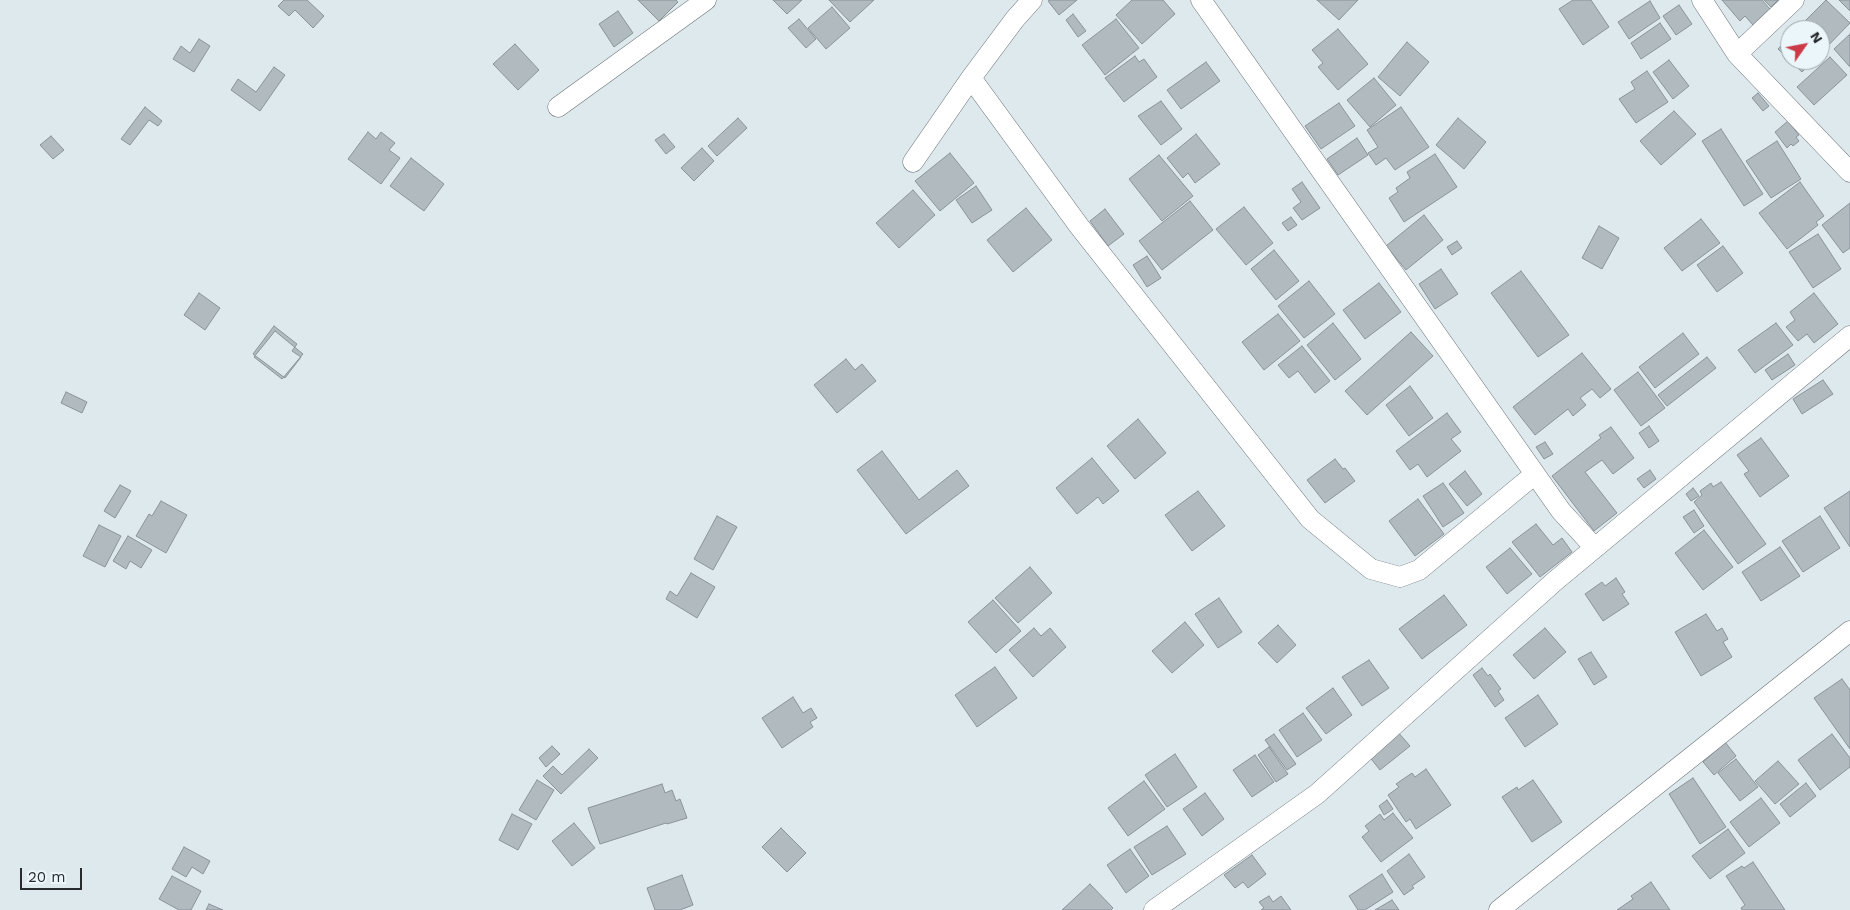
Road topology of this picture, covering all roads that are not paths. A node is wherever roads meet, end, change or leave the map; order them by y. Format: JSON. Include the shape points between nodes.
{"nodes":[{"id":1,"x":706,"y":0,"type":"edge"},
{"id":2,"x":1032,"y":0,"type":"edge"},
{"id":3,"x":1201,"y":0,"type":"edge"},
{"id":4,"x":1702,"y":0,"type":"edge"},
{"id":5,"x":1794,"y":0,"type":"edge"},
{"id":6,"x":1736,"y":54,"type":"junction"},
{"id":7,"x":971,"y":78,"type":"junction"},
{"id":8,"x":558,"y":108,"type":"dead end"},
{"id":9,"x":913,"y":162,"type":"dead end"},
{"id":10,"x":1850,"y":172,"type":"edge"},
{"id":11,"x":1850,"y":336,"type":"edge"},
{"id":12,"x":1535,"y":474,"type":"junction"},
{"id":13,"x":1595,"y":548,"type":"junction"},
{"id":14,"x":1850,"y":631,"type":"edge"},
{"id":15,"x":1154,"y":910,"type":"edge"},
{"id":16,"x":1499,"y":910,"type":"edge"}],
"edges":[{"from":1,"to":8,"type":"street"},
{"from":2,"to":7,"type":"street"},
{"from":3,"to":12,"type":"street"},
{"from":4,"to":6,"type":"street"},
{"from":5,"to":6,"type":"street"},
{"from":6,"to":10,"type":"street"},
{"from":7,"to":9,"type":"street"},
{"from":7,"to":12,"type":"street","via":[[1079,226],[1310,519],[1371,568],[1400,577],[1419,570]]},
{"from":11,"to":13,"type":"street"},
{"from":12,"to":13,"type":"street"},
{"from":13,"to":15,"type":"street","via":[[1317,794]]},
{"from":14,"to":16,"type":"street"}]}
